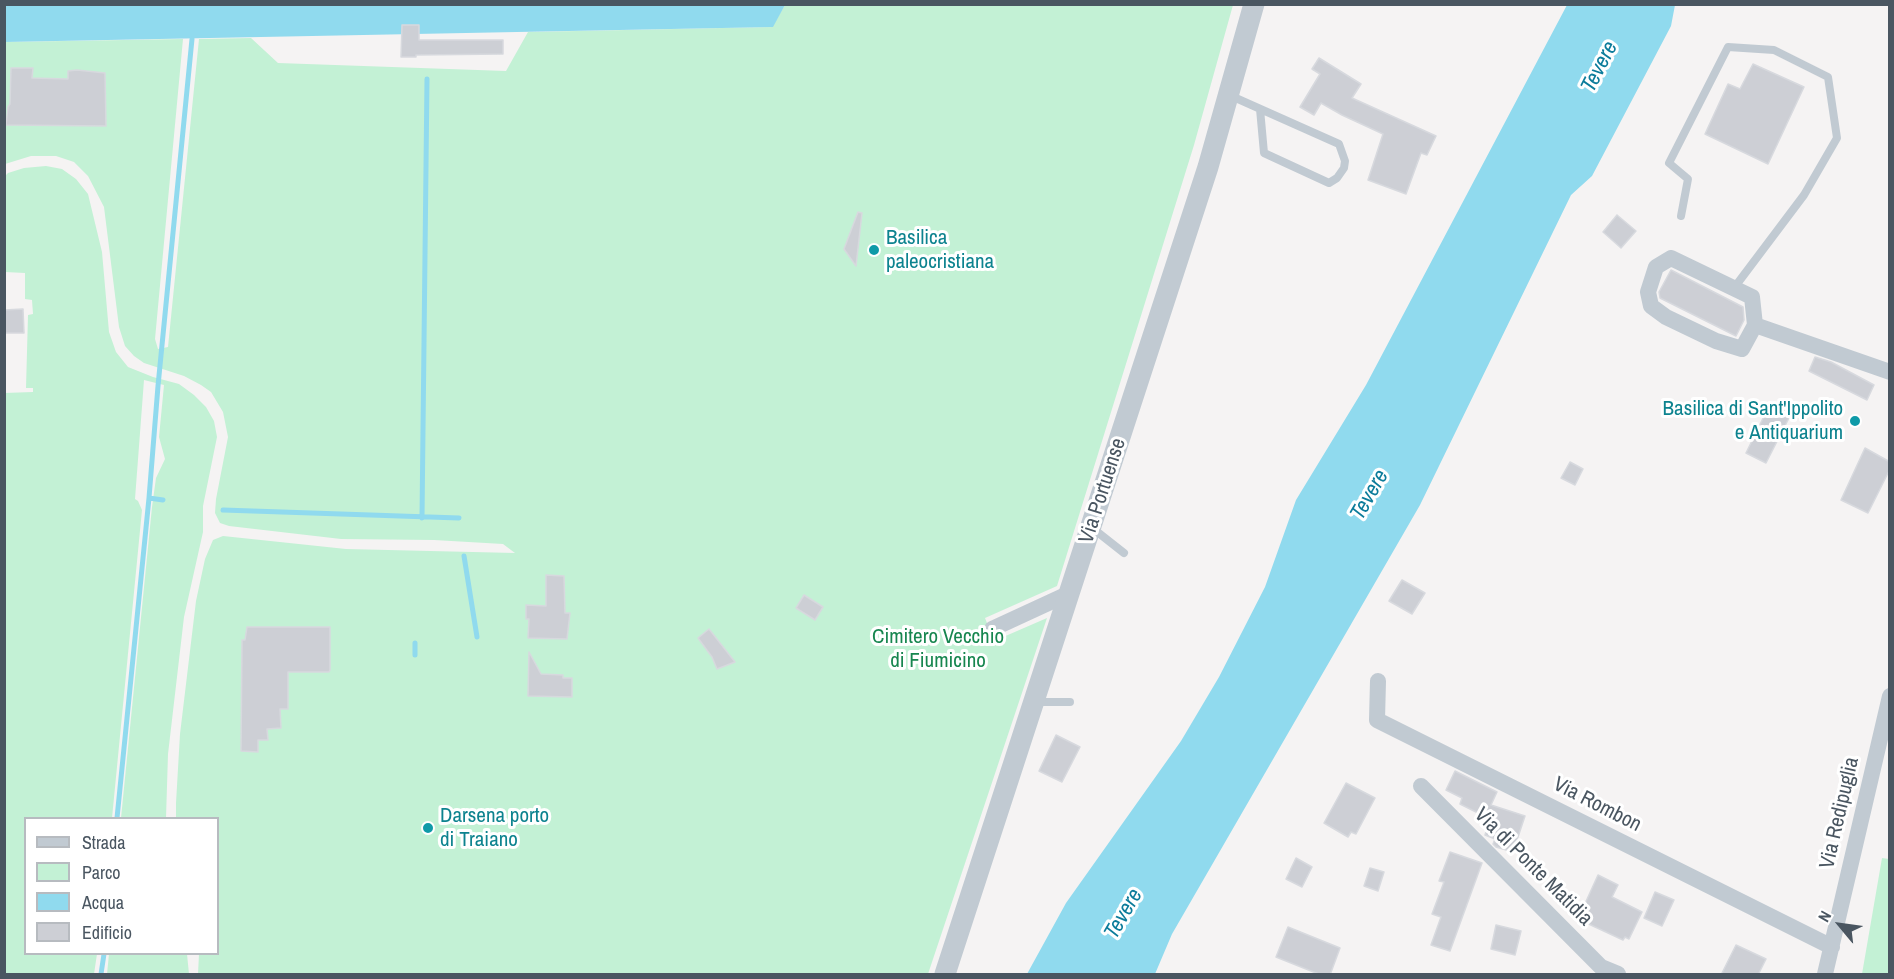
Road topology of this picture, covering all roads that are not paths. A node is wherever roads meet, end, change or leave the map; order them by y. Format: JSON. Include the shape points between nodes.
{"nodes":[{"id":1,"x":1258,"y":7,"type":"edge"},
{"id":2,"x":1229,"y":95,"type":"junction"},
{"id":3,"x":1260,"y":109,"type":"junction"},
{"id":4,"x":1681,"y":216,"type":"dead end"},
{"id":5,"x":1734,"y":288,"type":"junction"},
{"id":6,"x":1755,"y":325,"type":"junction"},
{"id":7,"x":1890,"y":372,"type":"edge"},
{"id":8,"x":1091,"y":527,"type":"junction"},
{"id":9,"x":1124,"y":553,"type":"dead end"},
{"id":10,"x":1070,"y":593,"type":"junction"},
{"id":11,"x":992,"y":629,"type":"dead end"},
{"id":12,"x":1378,"y":681,"type":"dead end"},
{"id":13,"x":1890,"y":696,"type":"edge"},
{"id":14,"x":1034,"y":702,"type":"junction"},
{"id":15,"x":1070,"y":702,"type":"dead end"},
{"id":16,"x":1421,"y":786,"type":"dead end"},
{"id":17,"x":1832,"y":947,"type":"junction"},
{"id":18,"x":945,"y":975,"type":"edge"},
{"id":19,"x":1618,"y":975,"type":"edge"},
{"id":20,"x":1825,"y":975,"type":"edge"}],
"edges":[{"from":1,"to":2,"type":"street","name":"Via Portuense"},
{"from":2,"to":3,"type":"lane"},
{"from":2,"to":8,"type":"street","name":"Via Portuense"},
{"from":3,"to":3,"type":"lane","via":[[1339,144],[1345,161],[1337,178],[1329,183],[1264,153]]},
{"from":4,"to":5,"type":"lane","via":[[1688,179],[1669,163],[1728,47],[1774,50],[1828,77],[1837,138],[1804,195]]},
{"from":5,"to":6,"type":"street","via":[[1752,297]]},
{"from":5,"to":6,"type":"street","via":[[1671,258],[1656,267],[1648,292],[1651,306],[1666,317],[1716,341],[1742,349]]},
{"from":6,"to":7,"type":"street"},
{"from":8,"to":9,"type":"lane"},
{"from":8,"to":10,"type":"street","name":"Via Portuense"},
{"from":10,"to":11,"type":"street"},
{"from":10,"to":14,"type":"street","name":"Via Portuense"},
{"from":12,"to":17,"type":"street","name":"Via Rombon","via":[[1377,720]]},
{"from":13,"to":17,"type":"street","name":"Via Redipuglia"},
{"from":14,"to":15,"type":"lane"},
{"from":14,"to":18,"type":"street","name":"Via Portuense"},
{"from":16,"to":19,"type":"street","name":"Via di Ponte Matidia","via":[[1601,967]]},
{"from":17,"to":20,"type":"street","name":"Via Redipuglia"}]}
